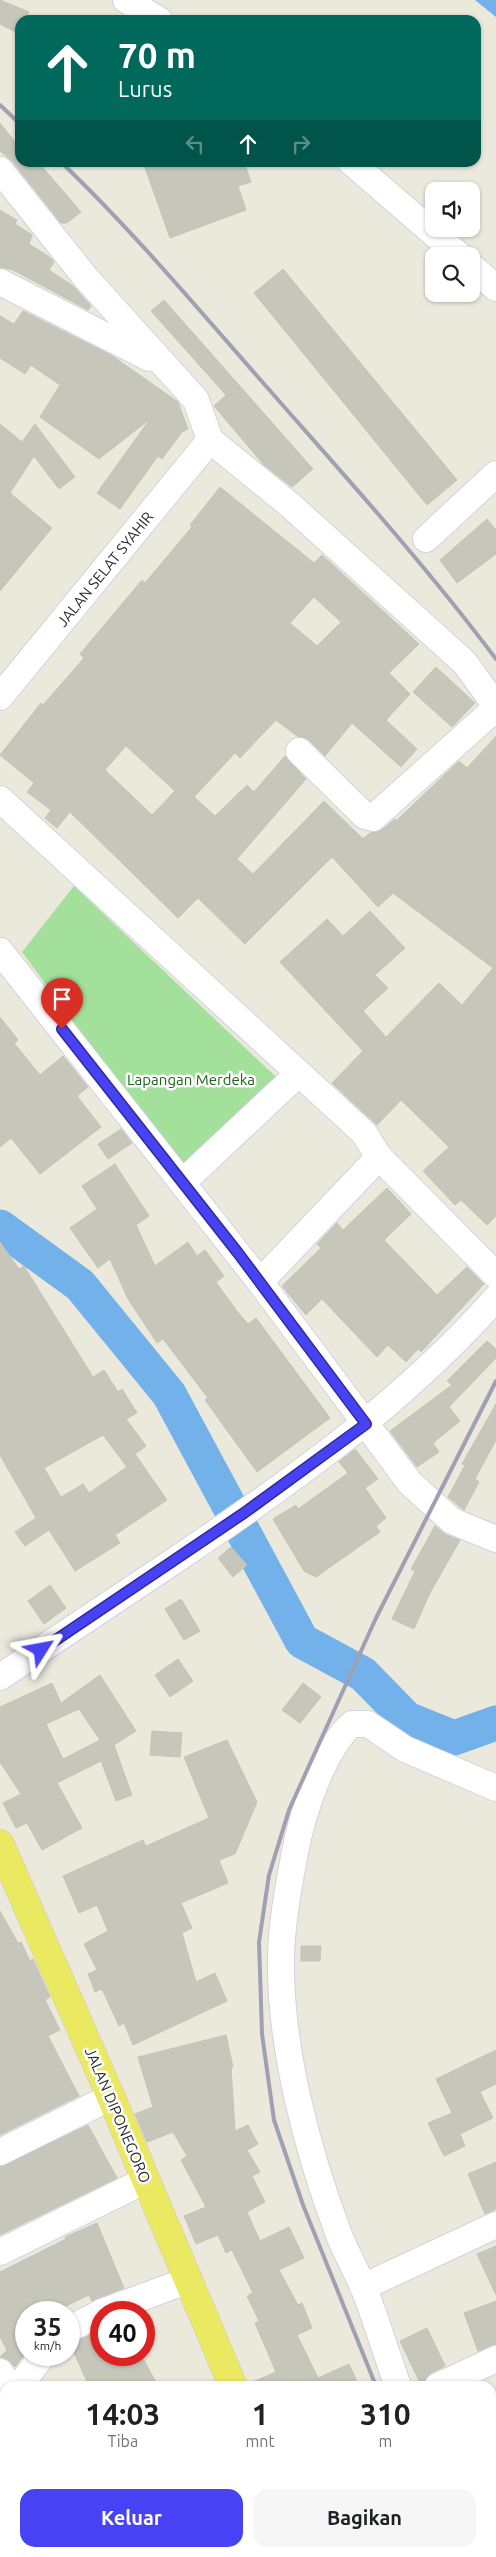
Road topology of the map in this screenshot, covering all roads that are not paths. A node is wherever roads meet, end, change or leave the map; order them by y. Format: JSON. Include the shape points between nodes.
{"nodes":[{"id":1,"x":126,"y":0,"type":"edge"},
{"id":2,"x":151,"y":15,"type":"edge"},
{"id":3,"x":357,"y":167,"type":"edge"},
{"id":4,"x":0,"y":170,"type":"edge"},
{"id":5,"x":450,"y":247,"type":"edge"},
{"id":6,"x":480,"y":274,"type":"edge"},
{"id":7,"x":0,"y":282,"type":"edge"},
{"id":8,"x":496,"y":288,"type":"edge"},
{"id":9,"x":163,"y":365,"type":"junction"},
{"id":10,"x":210,"y":440,"type":"junction"},
{"id":11,"x":496,"y":474,"type":"edge"},
{"id":12,"x":426,"y":539,"type":"dead end"},
{"id":13,"x":0,"y":697,"type":"edge"},
{"id":14,"x":496,"y":707,"type":"edge"},
{"id":15,"x":299,"y":751,"type":"dead end"},
{"id":16,"x":0,"y":799,"type":"edge"},
{"id":17,"x":0,"y":951,"type":"edge"},
{"id":18,"x":298,"y":1074,"type":"junction"},
{"id":19,"x":379,"y":1158,"type":"junction"},
{"id":20,"x":183,"y":1182,"type":"junction"},
{"id":21,"x":496,"y":1275,"type":"edge"},
{"id":22,"x":260,"y":1282,"type":"junction"},
{"id":23,"x":496,"y":1298,"type":"edge"},
{"id":24,"x":366,"y":1424,"type":"junction"},
{"id":25,"x":496,"y":1539,"type":"edge"},
{"id":26,"x":0,"y":1677,"type":"edge"},
{"id":27,"x":496,"y":1788,"type":"edge"},
{"id":28,"x":0,"y":1844,"type":"edge"},
{"id":29,"x":111,"y":2097,"type":"junction"},
{"id":30,"x":0,"y":2152,"type":"edge"},
{"id":31,"x":146,"y":2180,"type":"junction"},
{"id":32,"x":496,"y":2225,"type":"edge"},
{"id":33,"x":0,"y":2252,"type":"edge"},
{"id":34,"x":189,"y":2280,"type":"junction"},
{"id":35,"x":363,"y":2287,"type":"junction"},
{"id":36,"x":134,"y":2301,"type":"edge"},
{"id":37,"x":496,"y":2359,"type":"edge"},
{"id":38,"x":34,"y":2366,"type":"edge"},
{"id":39,"x":23,"y":2381,"type":"edge"},
{"id":40,"x":231,"y":2381,"type":"edge"},
{"id":41,"x":396,"y":2381,"type":"edge"},
{"id":42,"x":449,"y":2381,"type":"edge"}],
"edges":[{"from":1,"to":2,"type":"street"},
{"from":3,"to":5,"type":"street"},
{"from":4,"to":9,"type":"street","via":[[86,278]]},
{"from":6,"to":8,"type":"street"},
{"from":7,"to":9,"type":"street"},
{"from":9,"to":10,"type":"street","via":[[196,400]]},
{"from":10,"to":13,"type":"street","name":"JALAN SELAT SYAHIR"},
{"from":10,"to":14,"type":"street","via":[[290,505],[465,663]]},
{"from":11,"to":12,"type":"street"},
{"from":14,"to":15,"type":"street","via":[[373,818],[364,816]]},
{"from":16,"to":18,"type":"street"},
{"from":17,"to":20,"type":"street"},
{"from":18,"to":19,"type":"street","via":[[364,1132]]},
{"from":18,"to":20,"type":"street"},
{"from":19,"to":21,"type":"street"},
{"from":19,"to":22,"type":"street"},
{"from":20,"to":22,"type":"street"},
{"from":22,"to":24,"type":"street"},
{"from":23,"to":24,"type":"street","via":[[438,1360]]},
{"from":24,"to":25,"type":"street","via":[[410,1483],[434,1506],[452,1521]]},
{"from":24,"to":26,"type":"street","via":[[257,1504]]},
{"from":27,"to":35,"type":"street","via":[[405,1749],[368,1724],[352,1724],[342,1734],[310,1795],[298,1833],[281,1954],[286,2036],[301,2116],[320,2179],[339,2236]]},
{"from":28,"to":29,"type":"main road","name":"JALAN DIPONEGORO"},
{"from":29,"to":30,"type":"street"},
{"from":29,"to":31,"type":"main road","name":"JALAN DIPONEGORO"},
{"from":31,"to":33,"type":"street"},
{"from":31,"to":34,"type":"main road","name":"JALAN DIPONEGORO"},
{"from":32,"to":35,"type":"street"},
{"from":34,"to":36,"type":"street"},
{"from":34,"to":40,"type":"main road","name":"JALAN DIPONEGORO"},
{"from":35,"to":41,"type":"street"},
{"from":37,"to":42,"type":"street"},
{"from":38,"to":39,"type":"street"}]}
